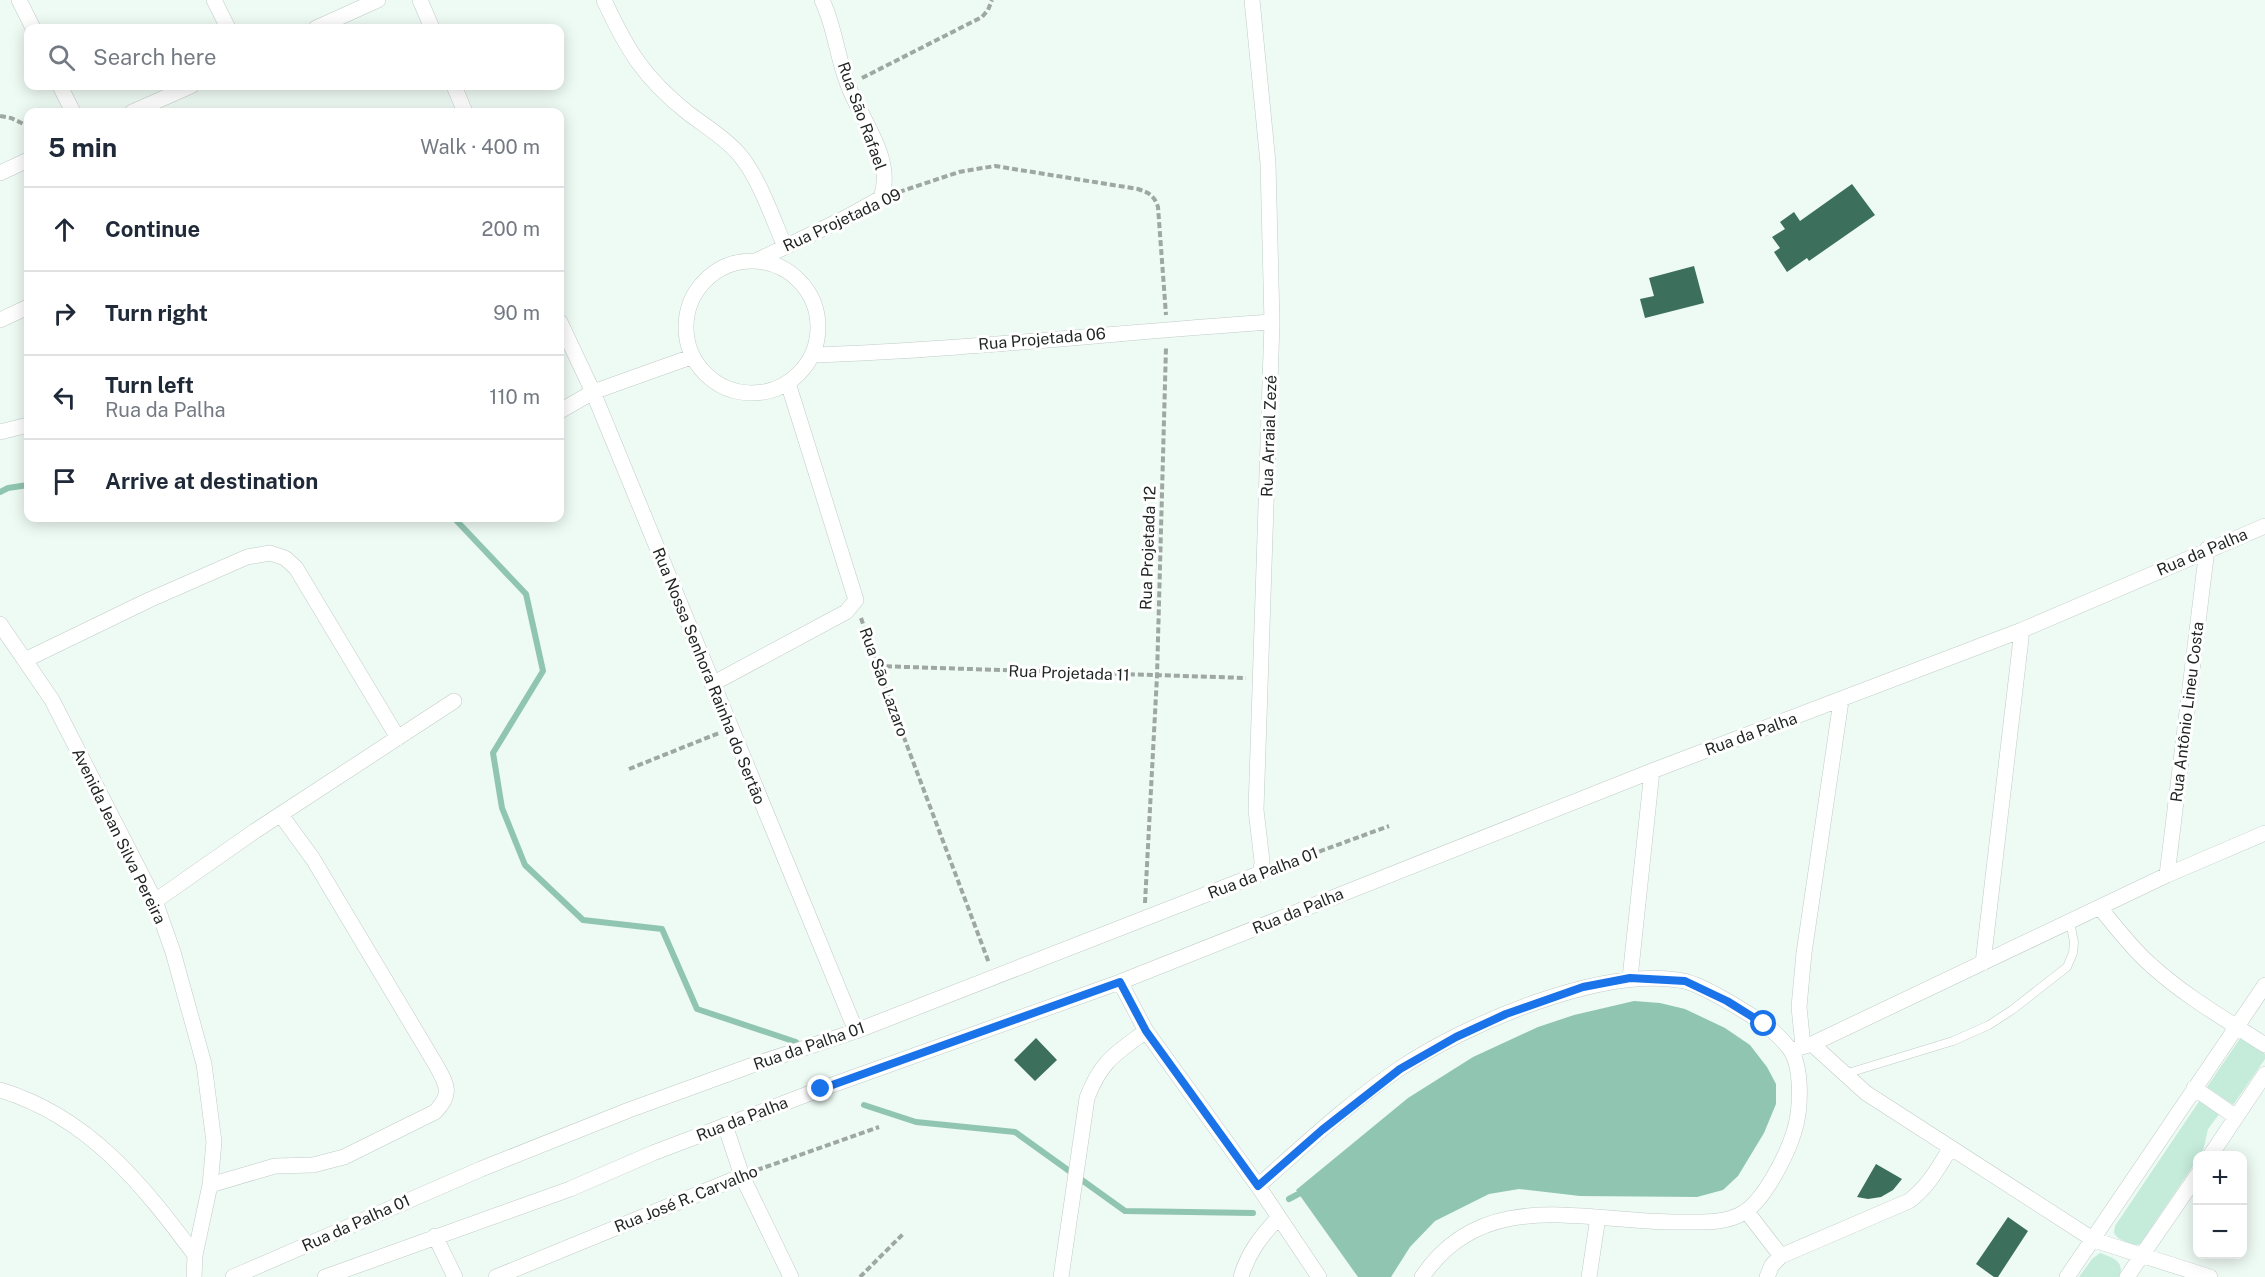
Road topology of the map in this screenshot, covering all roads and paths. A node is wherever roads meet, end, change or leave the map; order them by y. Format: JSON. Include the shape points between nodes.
{"nodes":[{"id":1,"x":20,"y":0,"type":"edge"},
{"id":2,"x":214,"y":0,"type":"edge"},
{"id":3,"x":378,"y":0,"type":"edge"},
{"id":4,"x":420,"y":0,"type":"edge"},
{"id":5,"x":604,"y":0,"type":"edge"},
{"id":6,"x":822,"y":0,"type":"edge"},
{"id":7,"x":992,"y":0,"type":"edge"},
{"id":8,"x":1252,"y":0,"type":"edge"},
{"id":9,"x":31,"y":24,"type":"edge"},
{"id":10,"x":226,"y":24,"type":"edge"},
{"id":11,"x":325,"y":24,"type":"edge"},
{"id":12,"x":430,"y":24,"type":"edge"},
{"id":13,"x":848,"y":85,"type":"junction"},
{"id":14,"x":62,"y":90,"type":"edge"},
{"id":15,"x":182,"y":90,"type":"edge"},
{"id":16,"x":456,"y":90,"type":"edge"},
{"id":17,"x":72,"y":108,"type":"edge"},
{"id":18,"x":141,"y":108,"type":"edge"},
{"id":19,"x":463,"y":108,"type":"edge"},
{"id":20,"x":0,"y":116,"type":"edge"},
{"id":21,"x":24,"y":124,"type":"edge"},
{"id":22,"x":24,"y":162,"type":"edge"},
{"id":23,"x":0,"y":174,"type":"edge"},
{"id":24,"x":1138,"y":189,"type":"joint"},
{"id":25,"x":881,"y":198,"type":"junction"},
{"id":26,"x":784,"y":247,"type":"junction"},
{"id":27,"x":758,"y":260,"type":"junction"},
{"id":28,"x":24,"y":309,"type":"edge"},
{"id":29,"x":0,"y":320,"type":"edge"},
{"id":30,"x":1272,"y":322,"type":"junction"},
{"id":31,"x":1166,"y":329,"type":"junction"},
{"id":32,"x":564,"y":330,"type":"edge"},
{"id":33,"x":812,"y":355,"type":"junction"},
{"id":34,"x":691,"y":357,"type":"junction"},
{"id":35,"x":788,"y":383,"type":"junction"},
{"id":36,"x":593,"y":392,"type":"junction"},
{"id":37,"x":564,"y":409,"type":"edge"},
{"id":38,"x":24,"y":426,"type":"edge"},
{"id":39,"x":0,"y":432,"type":"edge"},
{"id":40,"x":2265,"y":526,"type":"edge"},
{"id":41,"x":2207,"y":549,"type":"junction"},
{"id":42,"x":856,"y":600,"type":"junction"},
{"id":43,"x":0,"y":624,"type":"edge"},
{"id":44,"x":2022,"y":630,"type":"junction"},
{"id":45,"x":26,"y":660,"type":"junction"},
{"id":46,"x":877,"y":666,"type":"junction"},
{"id":47,"x":1157,"y":676,"type":"junction"},
{"id":48,"x":1262,"y":678,"type":"junction"},
{"id":49,"x":712,"y":684,"type":"junction"},
{"id":50,"x":454,"y":701,"type":"dead end"},
{"id":51,"x":1841,"y":701,"type":"junction"},
{"id":52,"x":730,"y":728,"type":"junction"},
{"id":53,"x":398,"y":738,"type":"junction"},
{"id":54,"x":628,"y":769,"type":"dead end"},
{"id":55,"x":1652,"y":771,"type":"junction"},
{"id":56,"x":281,"y":815,"type":"junction"},
{"id":57,"x":1389,"y":826,"type":"dead end"},
{"id":58,"x":2265,"y":833,"type":"edge"},
{"id":59,"x":1261,"y":873,"type":"junction"},
{"id":60,"x":2168,"y":876,"type":"junction"},
{"id":61,"x":154,"y":901,"type":"junction"},
{"id":62,"x":2100,"y":908,"type":"junction"},
{"id":63,"x":1144,"y":919,"type":"junction"},
{"id":64,"x":2070,"y":922,"type":"junction"},
{"id":65,"x":1983,"y":963,"type":"junction"},
{"id":66,"x":995,"y":977,"type":"junction"},
{"id":67,"x":1630,"y":978,"type":"junction"},
{"id":68,"x":1120,"y":982,"type":"junction"},
{"id":69,"x":2265,"y":985,"type":"edge"},
{"id":70,"x":2237,"y":1027,"type":"junction"},
{"id":71,"x":856,"y":1031,"type":"junction"},
{"id":72,"x":1146,"y":1031,"type":"junction"},
{"id":73,"x":2265,"y":1045,"type":"edge"},
{"id":74,"x":1802,"y":1047,"type":"junction"},
{"id":75,"x":1843,"y":1074,"type":"junction"},
{"id":76,"x":2265,"y":1074,"type":"edge"},
{"id":77,"x":2194,"y":1088,"type":"junction"},
{"id":78,"x":0,"y":1090,"type":"edge"},
{"id":79,"x":2236,"y":1117,"type":"junction"},
{"id":80,"x":725,"y":1125,"type":"junction"},
{"id":81,"x":879,"y":1127,"type":"dead end"},
{"id":82,"x":1950,"y":1149,"type":"junction"},
{"id":83,"x":2213,"y":1151,"type":"edge"},
{"id":84,"x":742,"y":1176,"type":"junction"},
{"id":85,"x":2193,"y":1181,"type":"edge"},
{"id":86,"x":210,"y":1185,"type":"junction"},
{"id":87,"x":1258,"y":1186,"type":"junction"},
{"id":88,"x":1747,"y":1212,"type":"junction"},
{"id":89,"x":1598,"y":1217,"type":"junction"},
{"id":90,"x":1278,"y":1218,"type":"junction"},
{"id":91,"x":903,"y":1234,"type":"dead end"},
{"id":92,"x":435,"y":1236,"type":"junction"},
{"id":93,"x":2094,"y":1240,"type":"junction"},
{"id":94,"x":195,"y":1255,"type":"junction"},
{"id":95,"x":1781,"y":1256,"type":"junction"},
{"id":96,"x":2142,"y":1256,"type":"junction"},
{"id":97,"x":2165,"y":1270,"type":"edge"},
{"id":98,"x":194,"y":1277,"type":"edge"},
{"id":99,"x":233,"y":1277,"type":"edge"},
{"id":100,"x":325,"y":1277,"type":"edge"},
{"id":101,"x":455,"y":1277,"type":"edge"},
{"id":102,"x":496,"y":1277,"type":"edge"},
{"id":103,"x":790,"y":1277,"type":"edge"},
{"id":104,"x":860,"y":1277,"type":"edge"},
{"id":105,"x":1061,"y":1277,"type":"edge"},
{"id":106,"x":1240,"y":1277,"type":"edge"},
{"id":107,"x":1319,"y":1277,"type":"edge"},
{"id":108,"x":1422,"y":1277,"type":"edge"},
{"id":109,"x":1590,"y":1277,"type":"edge"},
{"id":110,"x":1767,"y":1277,"type":"edge"},
{"id":111,"x":2067,"y":1277,"type":"edge"},
{"id":112,"x":2127,"y":1277,"type":"edge"},
{"id":113,"x":2210,"y":1277,"type":"edge"}],
"edges":[{"from":1,"to":9,"type":"street"},
{"from":2,"to":10,"type":"street"},
{"from":3,"to":11,"type":"street"},
{"from":4,"to":12,"type":"street"},
{"from":5,"to":26,"type":"street","via":[[645,73],[740,154],[767,204]]},
{"from":6,"to":13,"type":"street","name":"Rua São Rafael"},
{"from":7,"to":13,"type":"path","via":[[982,17]]},
{"from":8,"to":30,"type":"street","name":"Rua Arraial Zezé","via":[[1268,163]]},
{"from":13,"to":25,"type":"street","name":"Rua São Rafael","via":[[881,158],[885,185]]},
{"from":14,"to":17,"type":"street"},
{"from":15,"to":18,"type":"street"},
{"from":16,"to":19,"type":"street"},
{"from":20,"to":21,"type":"path"},
{"from":22,"to":23,"type":"street"},
{"from":24,"to":25,"type":"path","name":"Rua Projetada 09","via":[[995,166],[959,172]]},
{"from":24,"to":31,"type":"path","name":"Rua Projetada 12","via":[[1155,198],[1158,207]]},
{"from":25,"to":26,"type":"street","name":"Rua Projetada 09"},
{"from":26,"to":27,"type":"street","name":"Rua Projetada 09"},
{"from":27,"to":33,"type":"street","via":[[776,265],[804,286],[818,320]]},
{"from":27,"to":34,"type":"street","via":[[728,265],[700,285],[686,320]]},
{"from":28,"to":29,"type":"street"},
{"from":30,"to":31,"type":"street","name":"Rua Projetada 06"},
{"from":30,"to":48,"type":"street","name":"Rua Arraial Zezé"},
{"from":31,"to":33,"type":"street","name":"Rua Projetada 06","via":[[922,350]]},
{"from":31,"to":47,"type":"path","name":"Rua Projetada 12"},
{"from":32,"to":36,"type":"street","name":"Rua Nossa Senhora Rainha do Sertão"},
{"from":33,"to":35,"type":"street"},
{"from":34,"to":35,"type":"street","via":[[726,388],[748,393],[771,391]]},
{"from":34,"to":36,"type":"street"},
{"from":35,"to":42,"type":"street"},
{"from":36,"to":37,"type":"street"},
{"from":36,"to":49,"type":"street","name":"Rua Nossa Senhora Rainha do Sertão"},
{"from":38,"to":39,"type":"street"},
{"from":40,"to":41,"type":"street","name":"Rua da Palha"},
{"from":41,"to":44,"type":"street","name":"Rua da Palha"},
{"from":41,"to":60,"type":"street","name":"Rua Antônio Lineu Costa"},
{"from":42,"to":46,"type":"path","name":"Rua São Lazaro"},
{"from":42,"to":49,"type":"street","via":[[846,612]]},
{"from":43,"to":45,"type":"street","name":"Avenida Jean Silva Pereira"},
{"from":44,"to":51,"type":"street","name":"Rua da Palha"},
{"from":44,"to":65,"type":"street"},
{"from":45,"to":53,"type":"street","via":[[247,557],[270,554],[285,558],[296,568]]},
{"from":45,"to":61,"type":"street","name":"Avenida Jean Silva Pereira","via":[[52,700]]},
{"from":46,"to":47,"type":"path","name":"Rua Projetada 11"},
{"from":46,"to":66,"type":"path","name":"Rua São Lazaro"},
{"from":47,"to":48,"type":"path","name":"Rua Projetada 11"},
{"from":47,"to":63,"type":"path","name":"Rua Projetada 12"},
{"from":48,"to":59,"type":"street","name":"Rua Arraial Zezé","via":[[1256,810]]},
{"from":49,"to":52,"type":"street","name":"Rua Nossa Senhora Rainha do Sertão"},
{"from":50,"to":53,"type":"street"},
{"from":51,"to":55,"type":"street","name":"Rua da Palha"},
{"from":51,"to":74,"type":"street","via":[[1804,953],[1799,1007]]},
{"from":52,"to":54,"type":"path"},
{"from":52,"to":71,"type":"street","name":"Rua Nossa Senhora Rainha do Sertão"},
{"from":53,"to":56,"type":"street"},
{"from":55,"to":67,"type":"street"},
{"from":55,"to":68,"type":"street","name":"Rua da Palha"},
{"from":56,"to":61,"type":"street"},
{"from":56,"to":86,"type":"street","via":[[314,859],[406,1014],[447,1085],[447,1095],[435,1112],[344,1158],[313,1165],[275,1166]]},
{"from":57,"to":59,"type":"path","name":"Rua da Palha 01"},
{"from":58,"to":60,"type":"street"},
{"from":59,"to":63,"type":"street","name":"Rua da Palha 01"},
{"from":60,"to":62,"type":"street"},
{"from":61,"to":86,"type":"street","name":"Avenida Jean Silva Pereira","via":[[173,952],[204,1064],[213,1142]]},
{"from":62,"to":64,"type":"street"},
{"from":62,"to":70,"type":"street","via":[[2152,966]]},
{"from":63,"to":66,"type":"street","name":"Rua da Palha 01"},
{"from":64,"to":65,"type":"street"},
{"from":64,"to":75,"type":"lane","via":[[2074,942],[2067,967],[2012,1010],[1953,1041]]},
{"from":65,"to":74,"type":"street"},
{"from":66,"to":71,"type":"street","name":"Rua da Palha 01"},
{"from":67,"to":74,"type":"street","via":[[1685,981],[1727,1001]]},
{"from":67,"to":87,"type":"street","via":[[1583,987],[1506,1014],[1437,1047],[1400,1069]]},
{"from":68,"to":72,"type":"street"},
{"from":68,"to":80,"type":"street","name":"Rua da Palha"},
{"from":69,"to":70,"type":"street"},
{"from":70,"to":73,"type":"street"},
{"from":70,"to":77,"type":"street"},
{"from":71,"to":99,"type":"street","name":"Rua da Palha 01","via":[[629,1110],[481,1169]]},
{"from":72,"to":87,"type":"street"},
{"from":72,"to":105,"type":"street","via":[[1112,1056],[1095,1077],[1087,1098]]},
{"from":74,"to":75,"type":"street"},
{"from":74,"to":88,"type":"street","via":[[1799,1112],[1794,1133],[1771,1182]]},
{"from":75,"to":82,"type":"street"},
{"from":76,"to":79,"type":"street"},
{"from":77,"to":79,"type":"street"},
{"from":77,"to":93,"type":"street"},
{"from":78,"to":94,"type":"street","via":[[75,1126],[111,1154],[154,1199]]},
{"from":79,"to":83,"type":"street"},
{"from":80,"to":84,"type":"street"},
{"from":80,"to":92,"type":"street","name":"Rua da Palha","via":[[570,1189]]},
{"from":81,"to":84,"type":"path","name":"Rua José R. Carvalho"},
{"from":82,"to":93,"type":"street"},
{"from":82,"to":95,"type":"street","via":[[1921,1192],[1910,1201]]},
{"from":84,"to":102,"type":"street","name":"Rua José R. Carvalho"},
{"from":84,"to":103,"type":"street"},
{"from":85,"to":96,"type":"street"},
{"from":86,"to":94,"type":"street","name":"Avenida Jean Silva Pereira"},
{"from":87,"to":90,"type":"street"},
{"from":88,"to":89,"type":"street","via":[[1713,1221]]},
{"from":88,"to":95,"type":"street"},
{"from":89,"to":108,"type":"street","via":[[1552,1214],[1511,1217],[1483,1225],[1446,1249]]},
{"from":89,"to":109,"type":"street"},
{"from":90,"to":106,"type":"street","via":[[1259,1239]]},
{"from":90,"to":107,"type":"street"},
{"from":91,"to":104,"type":"path"},
{"from":92,"to":100,"type":"street","name":"Rua da Palha"},
{"from":92,"to":101,"type":"street"},
{"from":93,"to":96,"type":"street"},
{"from":93,"to":111,"type":"street"},
{"from":94,"to":98,"type":"street","name":"Avenida Jean Silva Pereira"},
{"from":95,"to":110,"type":"street"},
{"from":96,"to":97,"type":"street"},
{"from":96,"to":112,"type":"street"},
{"from":97,"to":113,"type":"street"}]}
